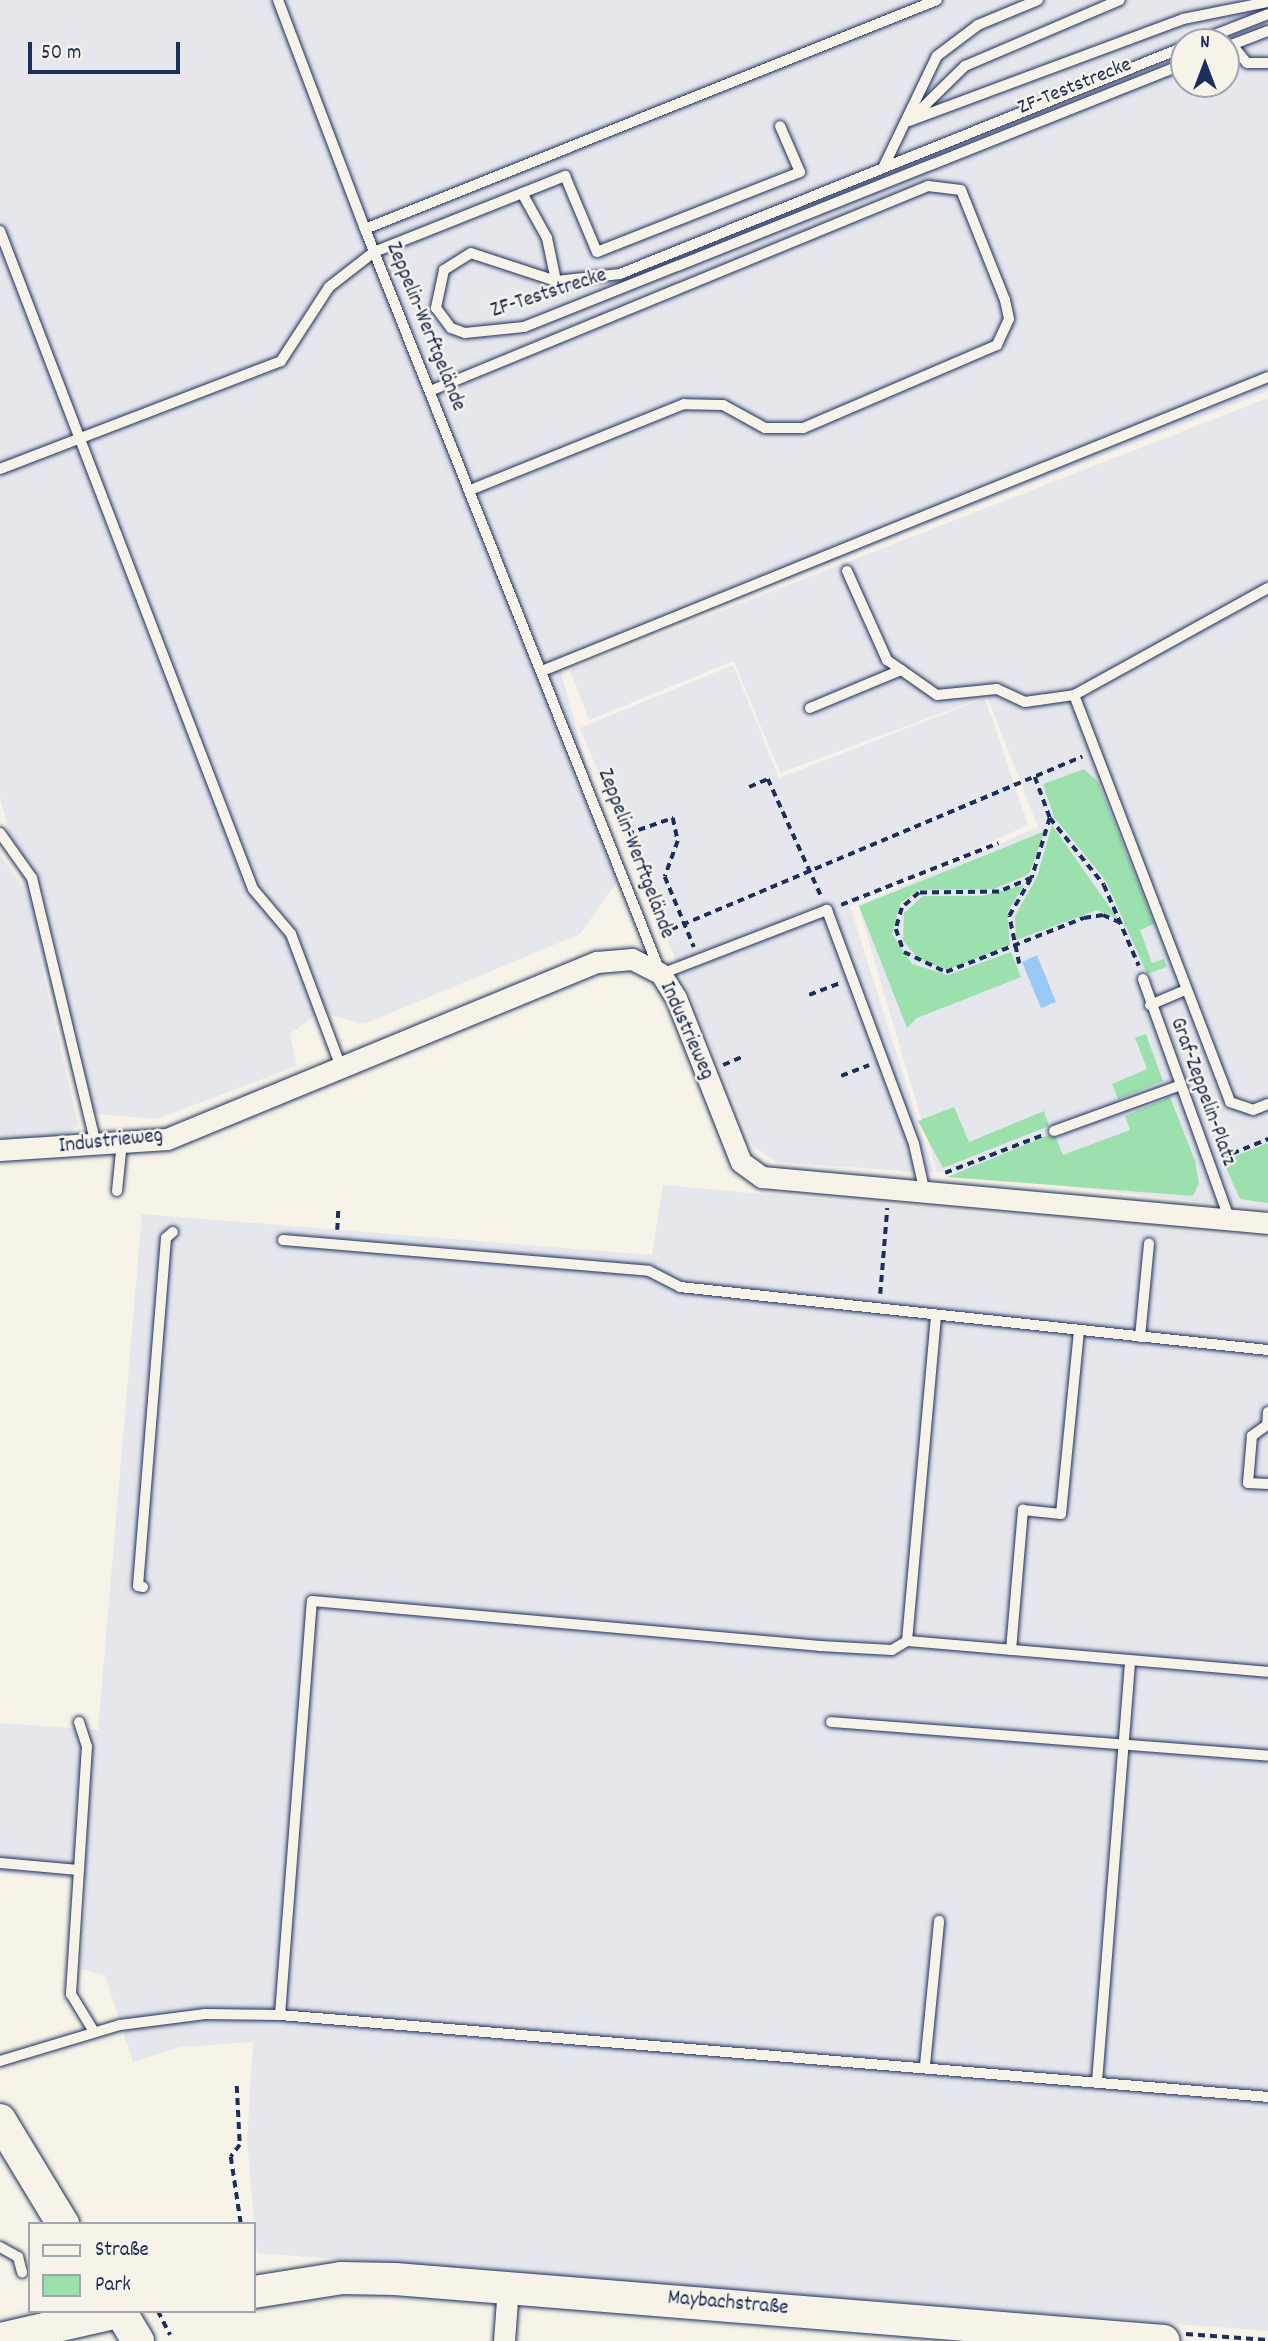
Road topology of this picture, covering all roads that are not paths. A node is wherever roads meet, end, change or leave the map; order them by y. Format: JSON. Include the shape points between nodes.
{"nodes":[{"id":1,"x":278,"y":0,"type":"edge"},
{"id":2,"x":937,"y":0,"type":"edge"},
{"id":3,"x":1038,"y":0,"type":"edge"},
{"id":4,"x":1120,"y":0,"type":"edge"},
{"id":5,"x":1268,"y":2,"type":"edge"},
{"id":6,"x":1268,"y":14,"type":"edge"},
{"id":7,"x":1233,"y":28,"type":"edge"},
{"id":8,"x":1268,"y":31,"type":"edge"},
{"id":9,"x":1240,"y":42,"type":"edge"},
{"id":10,"x":1170,"y":53,"type":"edge"},
{"id":11,"x":1240,"y":56,"type":"edge"},
{"id":12,"x":1268,"y":63,"type":"edge"},
{"id":13,"x":1170,"y":70,"type":"edge"},
{"id":14,"x":909,"y":121,"type":"junction"},
{"id":15,"x":780,"y":126,"type":"dead end"},
{"id":16,"x":883,"y":168,"type":"junction"},
{"id":17,"x":522,"y":193,"type":"junction"},
{"id":18,"x":365,"y":229,"type":"junction"},
{"id":19,"x":0,"y":231,"type":"edge"},
{"id":20,"x":374,"y":252,"type":"junction"},
{"id":21,"x":556,"y":281,"type":"junction"},
{"id":22,"x":1268,"y":377,"type":"edge"},
{"id":23,"x":430,"y":391,"type":"junction"},
{"id":24,"x":80,"y":439,"type":"junction"},
{"id":25,"x":0,"y":469,"type":"edge"},
{"id":26,"x":470,"y":490,"type":"junction"},
{"id":27,"x":846,"y":571,"type":"dead end"},
{"id":28,"x":1268,"y":588,"type":"edge"},
{"id":29,"x":901,"y":670,"type":"junction"},
{"id":30,"x":542,"y":671,"type":"junction"},
{"id":31,"x":1074,"y":695,"type":"junction"},
{"id":32,"x":810,"y":709,"type":"dead end"},
{"id":33,"x":0,"y":833,"type":"edge"},
{"id":34,"x":661,"y":974,"type":"junction"},
{"id":35,"x":1143,"y":979,"type":"road end"},
{"id":36,"x":1186,"y":990,"type":"junction"},
{"id":37,"x":1150,"y":1005,"type":"junction"},
{"id":38,"x":341,"y":1067,"type":"junction"},
{"id":39,"x":1178,"y":1086,"type":"junction"},
{"id":40,"x":1268,"y":1104,"type":"edge"},
{"id":41,"x":1054,"y":1131,"type":"road end"},
{"id":42,"x":122,"y":1142,"type":"junction"},
{"id":43,"x":96,"y":1145,"type":"junction"},
{"id":44,"x":0,"y":1150,"type":"edge"},
{"id":45,"x":929,"y":1185,"type":"junction"},
{"id":46,"x":117,"y":1191,"type":"dead end"},
{"id":47,"x":1228,"y":1218,"type":"junction"},
{"id":48,"x":1268,"y":1223,"type":"edge"},
{"id":49,"x":173,"y":1231,"type":"dead end"},
{"id":50,"x":283,"y":1240,"type":"dead end"},
{"id":51,"x":1149,"y":1243,"type":"dead end"},
{"id":52,"x":936,"y":1315,"type":"junction"},
{"id":53,"x":1079,"y":1330,"type":"junction"},
{"id":54,"x":1140,"y":1336,"type":"junction"},
{"id":55,"x":1268,"y":1350,"type":"edge"},
{"id":56,"x":1268,"y":1412,"type":"edge"},
{"id":57,"x":1268,"y":1485,"type":"edge"},
{"id":58,"x":144,"y":1587,"type":"dead end"},
{"id":59,"x":299,"y":1600,"type":"dead end"},
{"id":60,"x":312,"y":1601,"type":"junction"},
{"id":61,"x":907,"y":1641,"type":"junction"},
{"id":62,"x":1011,"y":1650,"type":"junction"},
{"id":63,"x":1130,"y":1660,"type":"junction"},
{"id":64,"x":1268,"y":1672,"type":"edge"},
{"id":65,"x":79,"y":1722,"type":"dead end"},
{"id":66,"x":831,"y":1722,"type":"dead end"},
{"id":67,"x":1125,"y":1743,"type":"junction"},
{"id":68,"x":1268,"y":1756,"type":"edge"},
{"id":69,"x":0,"y":1863,"type":"edge"},
{"id":70,"x":79,"y":1870,"type":"junction"},
{"id":71,"x":939,"y":1921,"type":"dead end"},
{"id":72,"x":280,"y":2015,"type":"junction"},
{"id":73,"x":93,"y":2030,"type":"junction"},
{"id":74,"x":0,"y":2061,"type":"edge"},
{"id":75,"x":925,"y":2065,"type":"junction"},
{"id":76,"x":1097,"y":2081,"type":"junction"},
{"id":77,"x":1268,"y":2097,"type":"edge"},
{"id":78,"x":0,"y":2120,"type":"edge"},
{"id":79,"x":62,"y":2222,"type":"edge"},
{"id":80,"x":0,"y":2247,"type":"edge"},
{"id":81,"x":22,"y":2272,"type":"dead end"},
{"id":82,"x":256,"y":2292,"type":"edge"},
{"id":83,"x":507,"y":2295,"type":"junction"},
{"id":84,"x":111,"y":2313,"type":"edge"},
{"id":85,"x":121,"y":2313,"type":"edge"},
{"id":86,"x":860,"y":2325,"type":"junction"},
{"id":87,"x":981,"y":2333,"type":"edge"},
{"id":88,"x":0,"y":2339,"type":"edge"},
{"id":89,"x":138,"y":2341,"type":"edge"},
{"id":90,"x":505,"y":2341,"type":"edge"},
{"id":91,"x":929,"y":2341,"type":"edge"},
{"id":92,"x":1164,"y":2341,"type":"edge"}],
"edges":[{"from":1,"to":18,"type":"lane"},
{"from":2,"to":18,"type":"lane","name":"Zeppelin-Werftgelände"},
{"from":3,"to":14,"type":"lane","via":[[978,25],[943,50],[929,68]]},
{"from":4,"to":14,"type":"lane","via":[[965,65]]},
{"from":5,"to":14,"type":"lane","via":[[1183,19]]},
{"from":6,"to":7,"type":"lane"},
{"from":8,"to":9,"type":"lane"},
{"from":10,"to":16,"type":"lane","name":"ZF-Teststrecke"},
{"from":11,"to":12,"type":"lane","via":[[1247,63]]},
{"from":13,"to":21,"type":"lane","name":"ZF-Teststrecke","via":[[524,327],[465,333],[451,328],[436,308],[444,271],[471,253]]},
{"from":14,"to":16,"type":"lane"},
{"from":15,"to":17,"type":"lane","via":[[800,172],[597,252],[565,176]]},
{"from":16,"to":21,"type":"lane","name":"ZF-Teststrecke","via":[[620,274]]},
{"from":17,"to":20,"type":"lane"},
{"from":17,"to":21,"type":"lane","via":[[547,238]]},
{"from":18,"to":20,"type":"lane","name":"Zeppelin-Werftgelände"},
{"from":19,"to":24,"type":"lane"},
{"from":20,"to":23,"type":"lane","name":"Zeppelin-Werftgelände"},
{"from":20,"to":24,"type":"lane","via":[[329,287],[281,360]]},
{"from":22,"to":30,"type":"lane"},
{"from":23,"to":26,"type":"lane","name":"Zeppelin-Werftgelände"},
{"from":23,"to":26,"type":"lane","via":[[929,186],[961,190],[1005,300],[1009,319],[997,345],[803,428],[765,428],[723,405],[684,404]]},
{"from":24,"to":25,"type":"lane"},
{"from":24,"to":38,"type":"lane","via":[[253,889],[291,934]]},
{"from":26,"to":30,"type":"lane","name":"Zeppelin-Werftgelände"},
{"from":27,"to":29,"type":"lane","via":[[887,660]]},
{"from":28,"to":31,"type":"lane"},
{"from":29,"to":31,"type":"lane","via":[[937,695],[997,689],[1025,702]]},
{"from":29,"to":32,"type":"lane"},
{"from":30,"to":34,"type":"lane","name":"Zeppelin-Werftgelände"},
{"from":31,"to":36,"type":"lane"},
{"from":33,"to":43,"type":"lane","via":[[32,878]]},
{"from":34,"to":38,"type":"street","name":"Industrieweg","via":[[632,959],[597,962]]},
{"from":34,"to":45,"type":"street","name":"Industrieweg","via":[[749,1170],[762,1177]]},
{"from":34,"to":45,"type":"lane","via":[[827,910]]},
{"from":35,"to":37,"type":"lane","name":"Graf-Zeppelin-Platz"},
{"from":36,"to":37,"type":"lane"},
{"from":36,"to":40,"type":"lane","via":[[1230,1102],[1253,1110]]},
{"from":37,"to":39,"type":"lane","name":"Graf-Zeppelin-Platz"},
{"from":38,"to":42,"type":"street","name":"Industrieweg","via":[[167,1139]]},
{"from":39,"to":41,"type":"lane"},
{"from":39,"to":47,"type":"lane","name":"Graf-Zeppelin-Platz"},
{"from":42,"to":43,"type":"street","name":"Industrieweg"},
{"from":42,"to":46,"type":"lane"},
{"from":43,"to":44,"type":"street","name":"Industrieweg"},
{"from":45,"to":47,"type":"street","name":"Industrieweg"},
{"from":47,"to":48,"type":"street","name":"Industrieweg"},
{"from":49,"to":58,"type":"lane","via":[[164,1252],[138,1586]]},
{"from":50,"to":52,"type":"lane","via":[[649,1271],[680,1287]]},
{"from":51,"to":54,"type":"lane"},
{"from":52,"to":53,"type":"lane"},
{"from":52,"to":61,"type":"lane"},
{"from":53,"to":54,"type":"lane"},
{"from":53,"to":62,"type":"lane","via":[[1061,1514],[1023,1510]]},
{"from":54,"to":55,"type":"lane"},
{"from":56,"to":57,"type":"lane","via":[[1267,1425],[1252,1437],[1248,1483]]},
{"from":59,"to":60,"type":"lane"},
{"from":60,"to":61,"type":"lane","via":[[820,1646],[892,1650]]},
{"from":60,"to":72,"type":"lane"},
{"from":61,"to":62,"type":"lane"},
{"from":62,"to":63,"type":"lane"},
{"from":63,"to":64,"type":"lane"},
{"from":63,"to":67,"type":"lane"},
{"from":65,"to":70,"type":"lane","via":[[87,1746]]},
{"from":66,"to":67,"type":"lane"},
{"from":67,"to":68,"type":"lane"},
{"from":67,"to":76,"type":"lane"},
{"from":69,"to":70,"type":"lane"},
{"from":70,"to":73,"type":"lane","via":[[71,1994]]},
{"from":71,"to":75,"type":"lane"},
{"from":72,"to":73,"type":"lane","via":[[205,2014]]},
{"from":72,"to":75,"type":"lane"},
{"from":73,"to":74,"type":"lane"},
{"from":75,"to":76,"type":"lane"},
{"from":76,"to":77,"type":"lane"},
{"from":78,"to":79,"type":"main road"},
{"from":80,"to":81,"type":"lane","via":[[18,2257]]},
{"from":82,"to":83,"type":"main road","name":"Maybachstraße","via":[[293,2289],[308,2297]]},
{"from":83,"to":86,"type":"main road","name":"Maybachstraße"},
{"from":83,"to":90,"type":"street"},
{"from":84,"to":88,"type":"main road"},
{"from":85,"to":89,"type":"main road"},
{"from":86,"to":87,"type":"main road","name":"Maybachstraße"},
{"from":86,"to":91,"type":"main road","name":"Maybachstraße"},
{"from":87,"to":92,"type":"main road","name":"Maybachstraße"}]}
